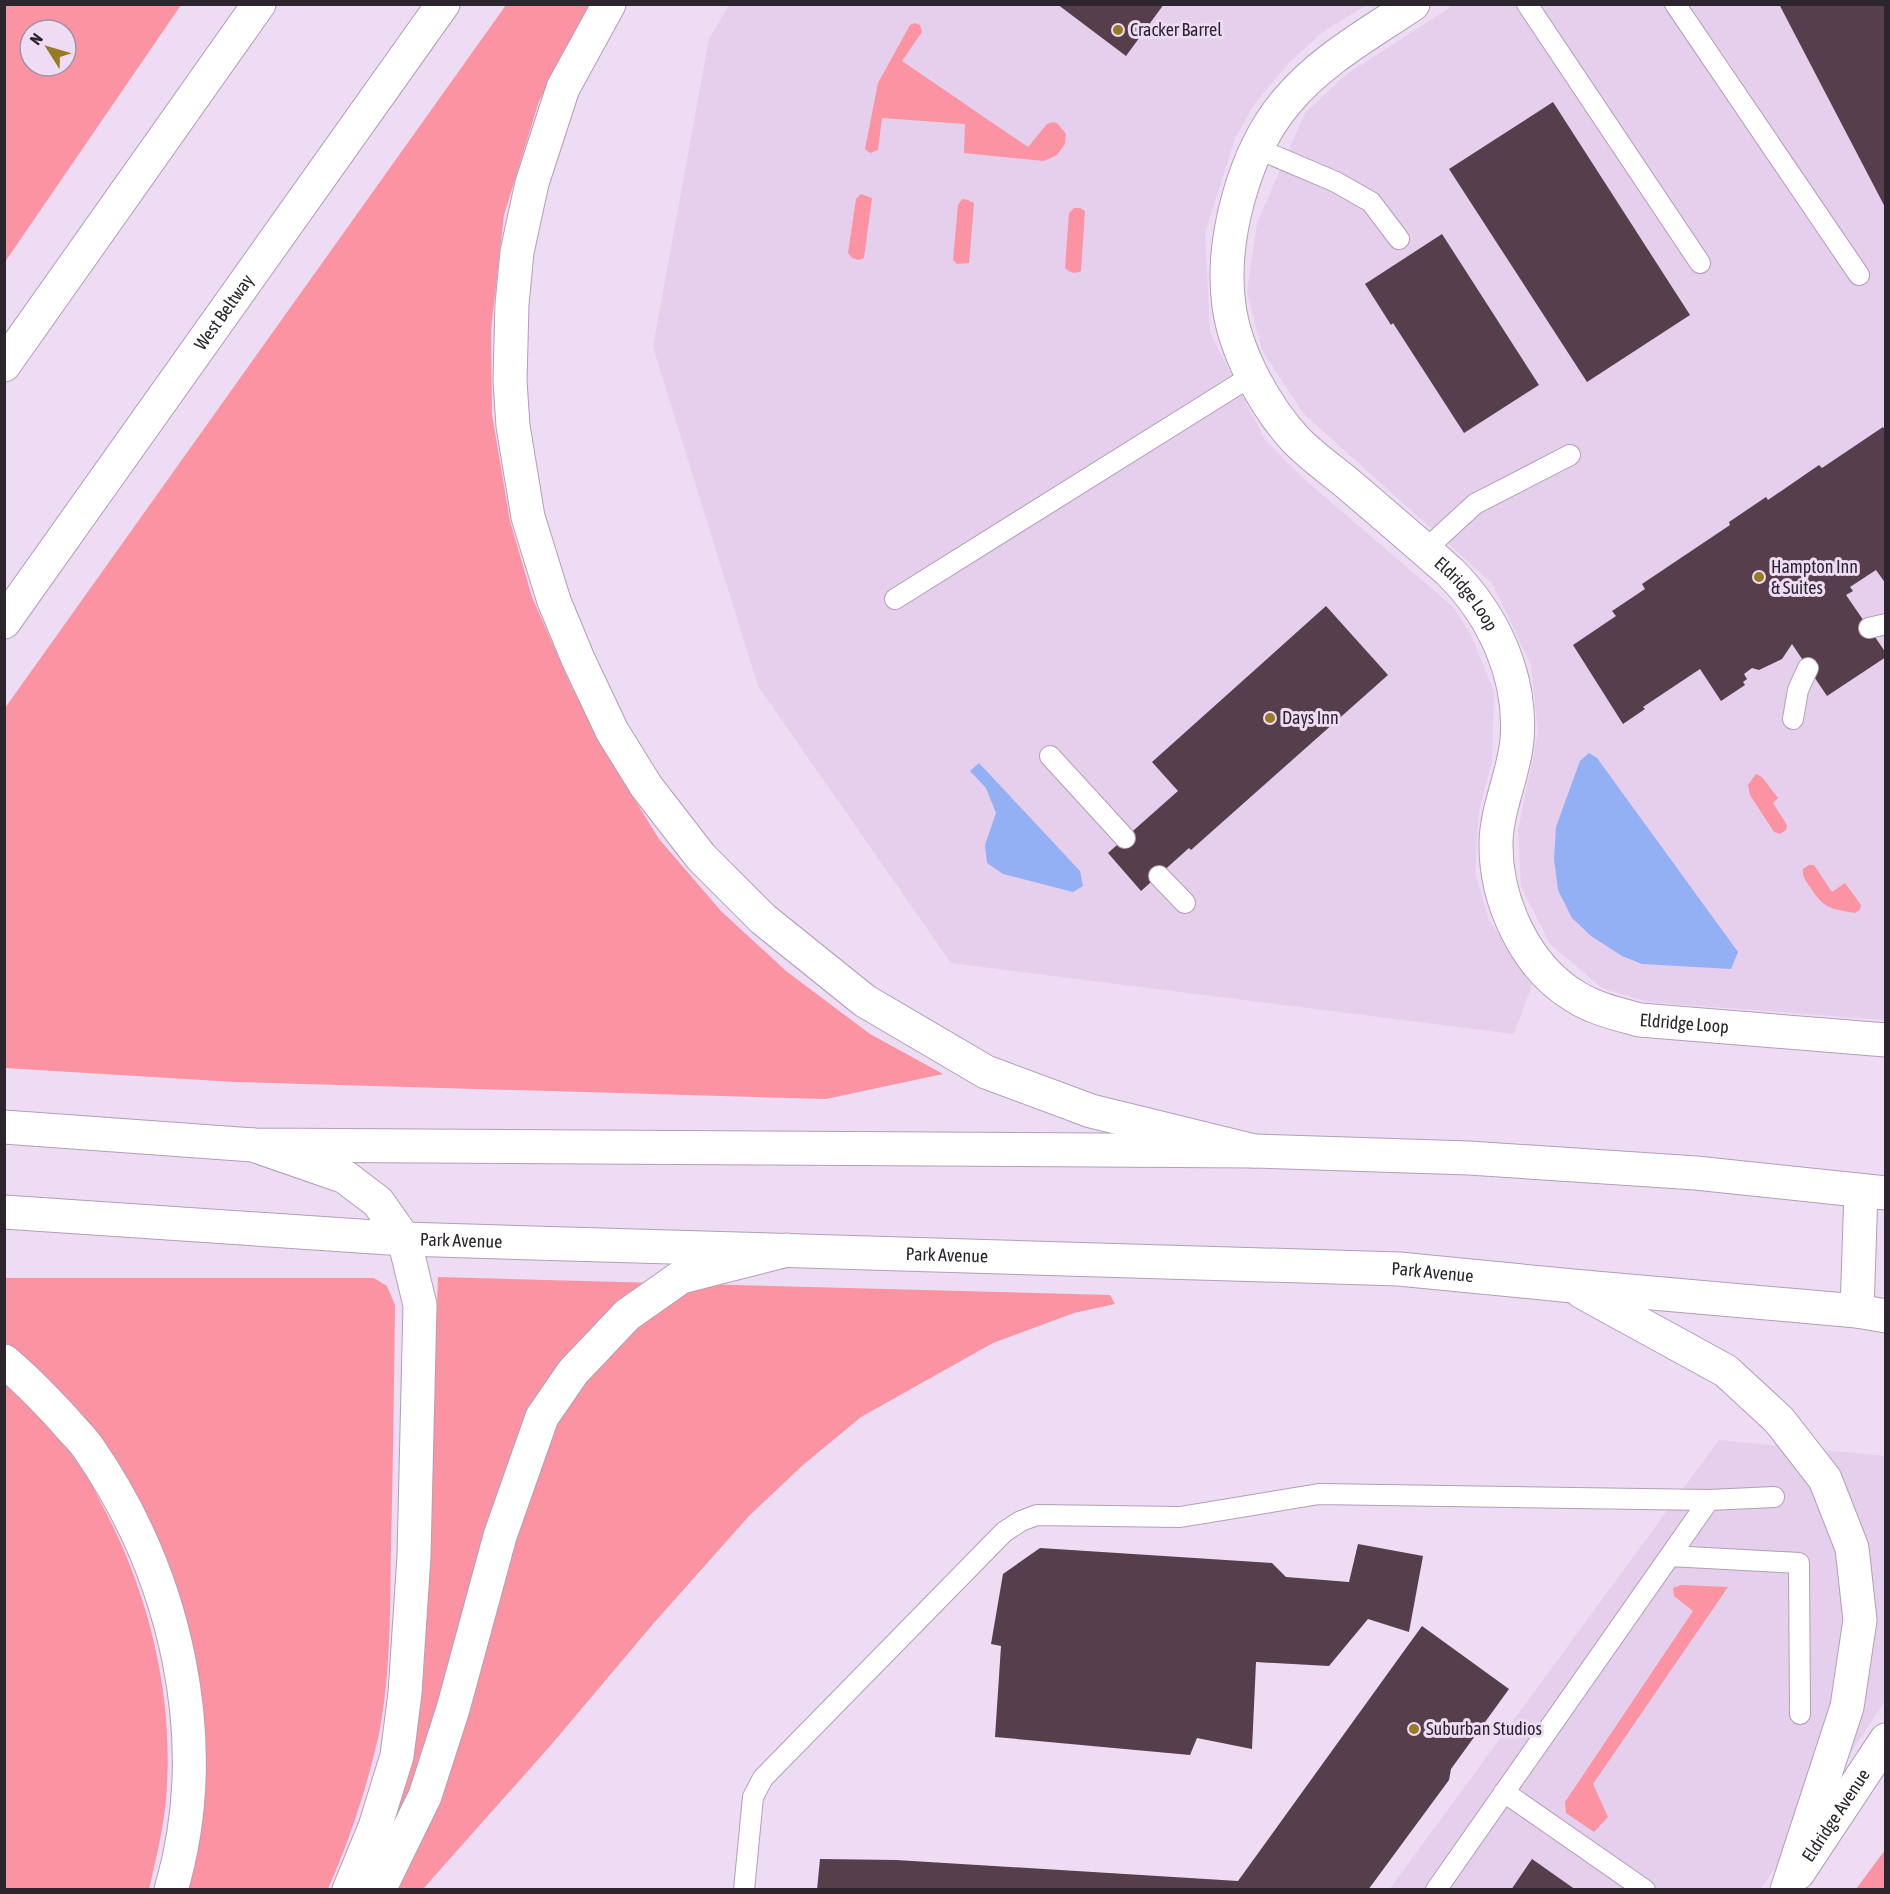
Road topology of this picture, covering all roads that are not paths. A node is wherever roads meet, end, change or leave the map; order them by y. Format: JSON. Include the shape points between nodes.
{"nodes":[{"id":1,"x":259,"y":4,"type":"edge"},
{"id":2,"x":443,"y":4,"type":"edge"},
{"id":3,"x":609,"y":4,"type":"edge"},
{"id":4,"x":1413,"y":4,"type":"edge"},
{"id":5,"x":1527,"y":4,"type":"edge"},
{"id":6,"x":1675,"y":4,"type":"edge"},
{"id":7,"x":1256,"y":148,"type":"junction"},
{"id":8,"x":1398,"y":239,"type":"dead end"},
{"id":9,"x":1700,"y":263,"type":"dead end"},
{"id":10,"x":1859,"y":275,"type":"dead end"},
{"id":11,"x":4,"y":365,"type":"edge"},
{"id":12,"x":1253,"y":375,"type":"junction"},
{"id":13,"x":1570,"y":455,"type":"dead end"},
{"id":14,"x":1425,"y":550,"type":"junction"},
{"id":15,"x":896,"y":599,"type":"dead end"},
{"id":16,"x":4,"y":622,"type":"edge"},
{"id":17,"x":1809,"y":668,"type":"dead end"},
{"id":18,"x":1793,"y":719,"type":"dead end"},
{"id":19,"x":1050,"y":756,"type":"dead end"},
{"id":20,"x":1125,"y":838,"type":"dead end"},
{"id":21,"x":1159,"y":876,"type":"dead end"},
{"id":22,"x":1185,"y":903,"type":"dead end"},
{"id":23,"x":1886,"y":1040,"type":"edge"},
{"id":24,"x":4,"y":1126,"type":"edge"},
{"id":25,"x":253,"y":1145,"type":"junction"},
{"id":26,"x":1254,"y":1150,"type":"junction"},
{"id":27,"x":1873,"y":1192,"type":"edge"},
{"id":28,"x":4,"y":1212,"type":"edge"},
{"id":29,"x":404,"y":1239,"type":"junction"},
{"id":30,"x":787,"y":1250,"type":"junction"},
{"id":31,"x":1573,"y":1287,"type":"junction"},
{"id":32,"x":1871,"y":1313,"type":"edge"},
{"id":33,"x":1886,"y":1336,"type":"edge"},
{"id":34,"x":4,"y":1361,"type":"edge"},
{"id":35,"x":1774,"y":1497,"type":"dead end"},
{"id":36,"x":1709,"y":1500,"type":"junction"},
{"id":37,"x":1670,"y":1556,"type":"junction"},
{"id":38,"x":1800,"y":1714,"type":"dead end"},
{"id":39,"x":1886,"y":1740,"type":"edge"},
{"id":40,"x":1504,"y":1792,"type":"junction"},
{"id":41,"x":171,"y":1890,"type":"edge"},
{"id":42,"x":349,"y":1890,"type":"edge"},
{"id":43,"x":379,"y":1890,"type":"edge"},
{"id":44,"x":744,"y":1890,"type":"edge"},
{"id":45,"x":1436,"y":1890,"type":"edge"},
{"id":46,"x":1645,"y":1890,"type":"edge"},
{"id":47,"x":1787,"y":1890,"type":"edge"}],
"edges":[{"from":1,"to":11,"type":"main road"},
{"from":2,"to":16,"type":"main road","name":"West Beltway"},
{"from":3,"to":26,"type":"main road","via":[[563,88],[532,183],[517,252],[510,381],[528,517],[554,601],[612,731],[646,786],[701,857],[763,919],[865,1001],[986,1072],[1091,1111]]},
{"from":4,"to":7,"type":"main road","name":"Eldridge Loop","via":[[1323,64],[1287,101]]},
{"from":5,"to":9,"type":"lane"},
{"from":6,"to":10,"type":"lane"},
{"from":7,"to":8,"type":"lane","via":[[1336,182],[1371,202]]},
{"from":7,"to":12,"type":"main road","name":"Eldridge Loop","via":[[1241,187],[1231,231],[1227,278],[1234,327]]},
{"from":12,"to":14,"type":"main road","name":"Eldridge Loop","via":[[1295,439]]},
{"from":12,"to":15,"type":"lane"},
{"from":13,"to":14,"type":"lane","via":[[1475,504]]},
{"from":14,"to":23,"type":"main road","name":"Eldridge Loop","via":[[1461,582],[1483,611],[1509,672],[1517,739],[1496,840],[1498,870],[1516,928],[1546,972],[1575,997],[1608,1012],[1640,1020]]},
{"from":17,"to":18,"type":"lane","via":[[1798,690]]},
{"from":19,"to":20,"type":"lane"},
{"from":21,"to":22,"type":"lane"},
{"from":24,"to":25,"type":"main road"},
{"from":25,"to":26,"type":"main road"},
{"from":25,"to":29,"type":"main road","via":[[345,1177],[378,1202]]},
{"from":26,"to":27,"type":"main road","via":[[1469,1158],[1696,1173]]},
{"from":27,"to":32,"type":"main road"},
{"from":28,"to":29,"type":"main road","name":"Park Avenue"},
{"from":29,"to":30,"type":"main road","name":"Park Avenue"},
{"from":29,"to":42,"type":"main road","via":[[420,1305],[414,1556],[405,1693],[397,1756],[375,1827]]},
{"from":30,"to":31,"type":"main road","name":"Park Avenue","via":[[1399,1269]]},
{"from":30,"to":43,"type":"main road","via":[[681,1277],[627,1314],[573,1372],[542,1417],[500,1536],[425,1796]]},
{"from":31,"to":32,"type":"main road","name":"Park Avenue"},
{"from":31,"to":47,"type":"main road","via":[[1726,1371],[1779,1420],[1825,1479],[1852,1548],[1860,1620],[1847,1707]]},
{"from":32,"to":33,"type":"main road"},
{"from":34,"to":41,"type":"main road","via":[[32,1384],[89,1448],[152,1564],[172,1630],[190,1746],[188,1809]]},
{"from":35,"to":36,"type":"lane"},
{"from":36,"to":37,"type":"lane"},
{"from":36,"to":44,"type":"lane","via":[[1319,1494],[1180,1517],[1037,1515],[1021,1521],[1004,1532],[762,1778],[753,1797]]},
{"from":37,"to":38,"type":"lane","via":[[1799,1563]]},
{"from":37,"to":40,"type":"lane"},
{"from":39,"to":47,"type":"main road","name":"Eldridge Avenue"},
{"from":40,"to":45,"type":"lane"},
{"from":40,"to":46,"type":"lane"}]}
